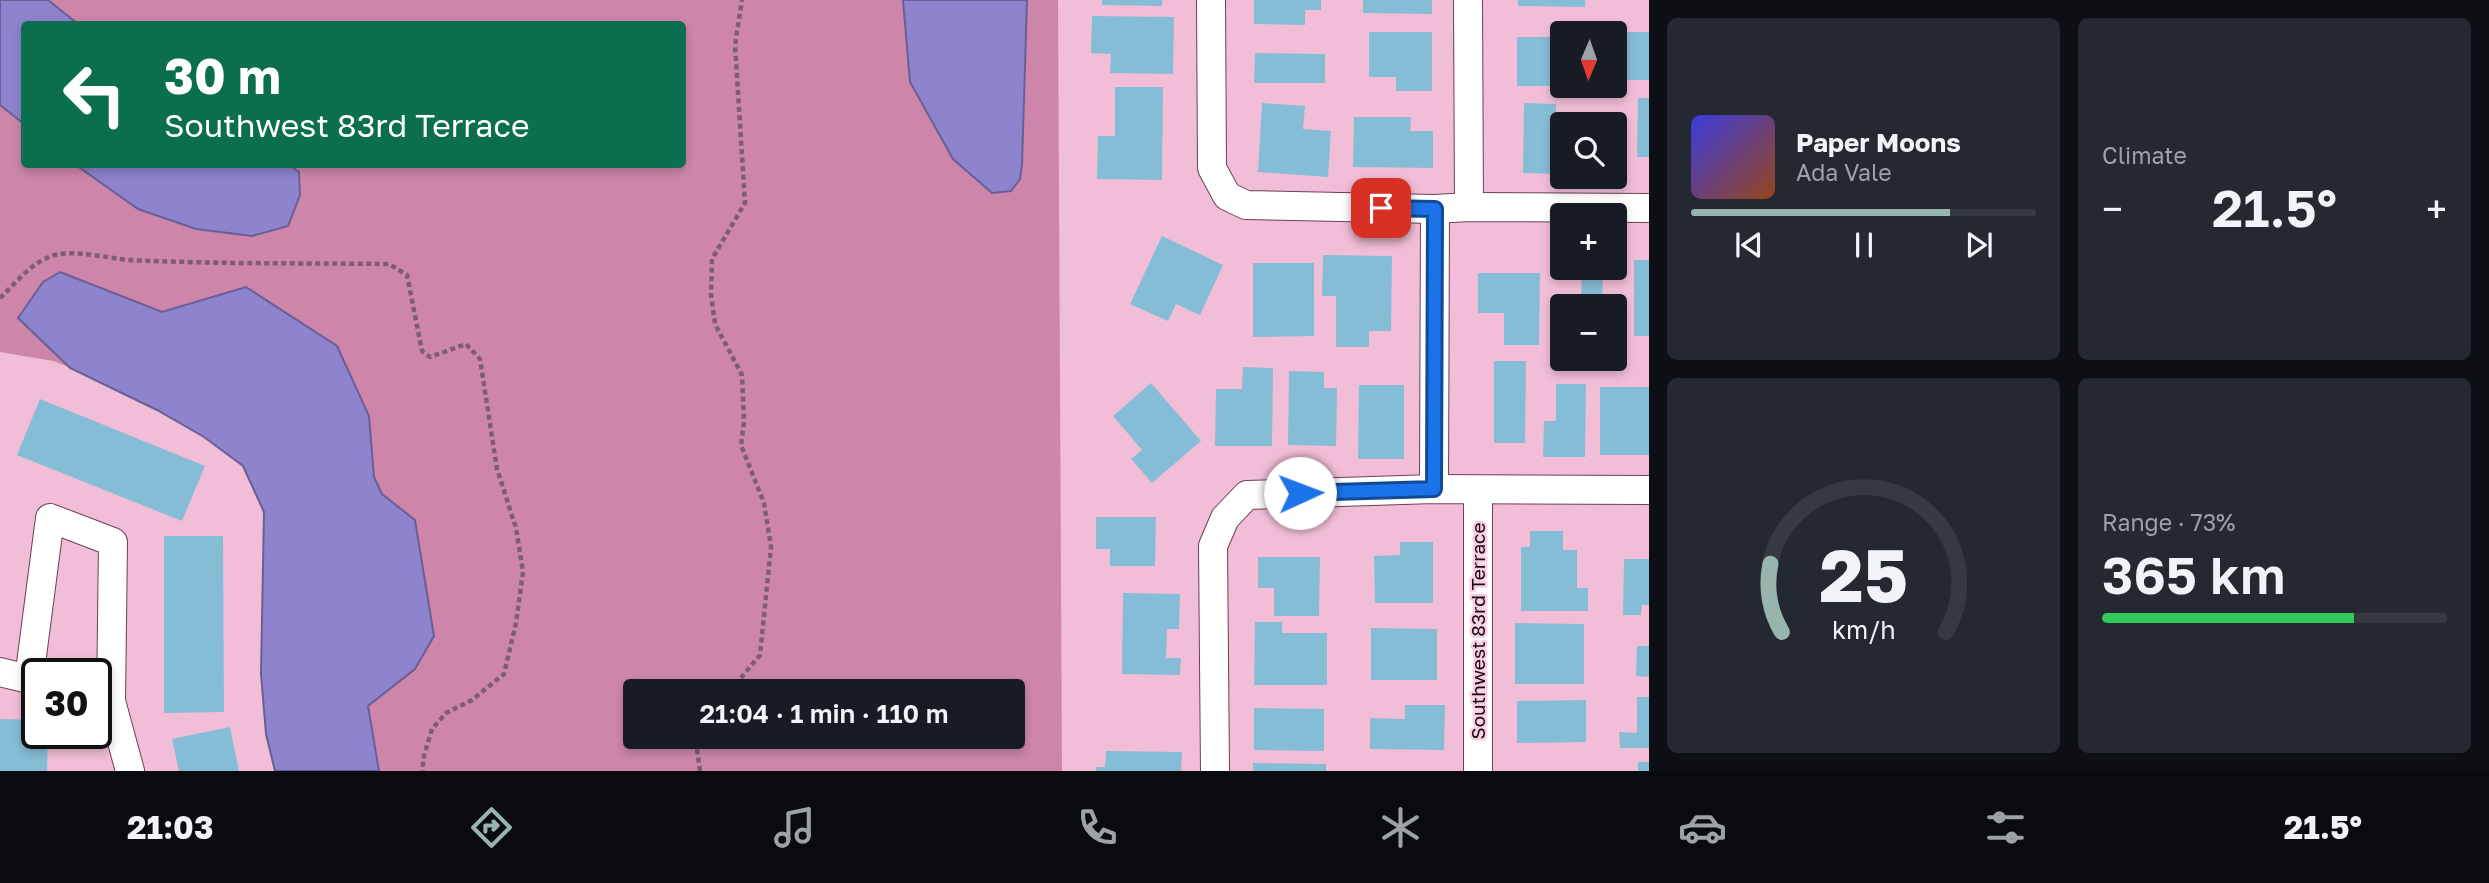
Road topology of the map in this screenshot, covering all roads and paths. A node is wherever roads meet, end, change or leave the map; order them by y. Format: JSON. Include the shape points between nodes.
{"nodes":[{"id":1,"x":742,"y":0,"type":"edge"},
{"id":2,"x":1211,"y":0,"type":"edge"},
{"id":3,"x":1468,"y":0,"type":"edge"},
{"id":4,"x":1469,"y":207,"type":"junction"},
{"id":5,"x":1649,"y":208,"type":"edge"},
{"id":6,"x":1435,"y":209,"type":"junction"},
{"id":7,"x":0,"y":298,"type":"edge"},
{"id":8,"x":1434,"y":489,"type":"junction"},
{"id":9,"x":1649,"y":489,"type":"edge"},
{"id":10,"x":1478,"y":490,"type":"junction"},
{"id":11,"x":35,"y":658,"type":"edge"},
{"id":12,"x":106,"y":658,"type":"edge"},
{"id":13,"x":0,"y":672,"type":"edge"},
{"id":14,"x":21,"y":677,"type":"edge"},
{"id":15,"x":740,"y":679,"type":"edge"},
{"id":16,"x":112,"y":723,"type":"edge"},
{"id":17,"x":697,"y":749,"type":"edge"},
{"id":18,"x":127,"y":768,"type":"edge"},
{"id":19,"x":423,"y":771,"type":"edge"},
{"id":20,"x":700,"y":771,"type":"edge"},
{"id":21,"x":1215,"y":771,"type":"edge"},
{"id":22,"x":1478,"y":771,"type":"edge"}],
"edges":[{"from":1,"to":15,"type":"path","via":[[735,45],[745,202],[712,259],[711,294],[715,324],[742,374],[741,445],[764,503],[771,547],[761,655]]},
{"from":2,"to":6,"type":"street","via":[[1212,168],[1227,196],[1246,205]]},
{"from":3,"to":4,"type":"street"},
{"from":4,"to":5,"type":"street"},
{"from":4,"to":6,"type":"street"},
{"from":6,"to":8,"type":"street"},
{"from":7,"to":19,"type":"path","via":[[50,256],[78,254],[212,262],[389,264],[407,275],[422,351],[430,357],[466,344],[480,359],[497,468],[516,528],[523,572],[505,674],[446,713],[432,729]]},
{"from":8,"to":10,"type":"street"},
{"from":8,"to":21,"type":"street","via":[[1247,495],[1225,519],[1213,546]]},
{"from":9,"to":10,"type":"street"},
{"from":10,"to":22,"type":"street","name":"Southwest 83rd Terrace"},
{"from":11,"to":12,"type":"street","via":[[50,518],[113,542]]},
{"from":13,"to":14,"type":"street"},
{"from":16,"to":18,"type":"street"},
{"from":17,"to":20,"type":"path"}]}
